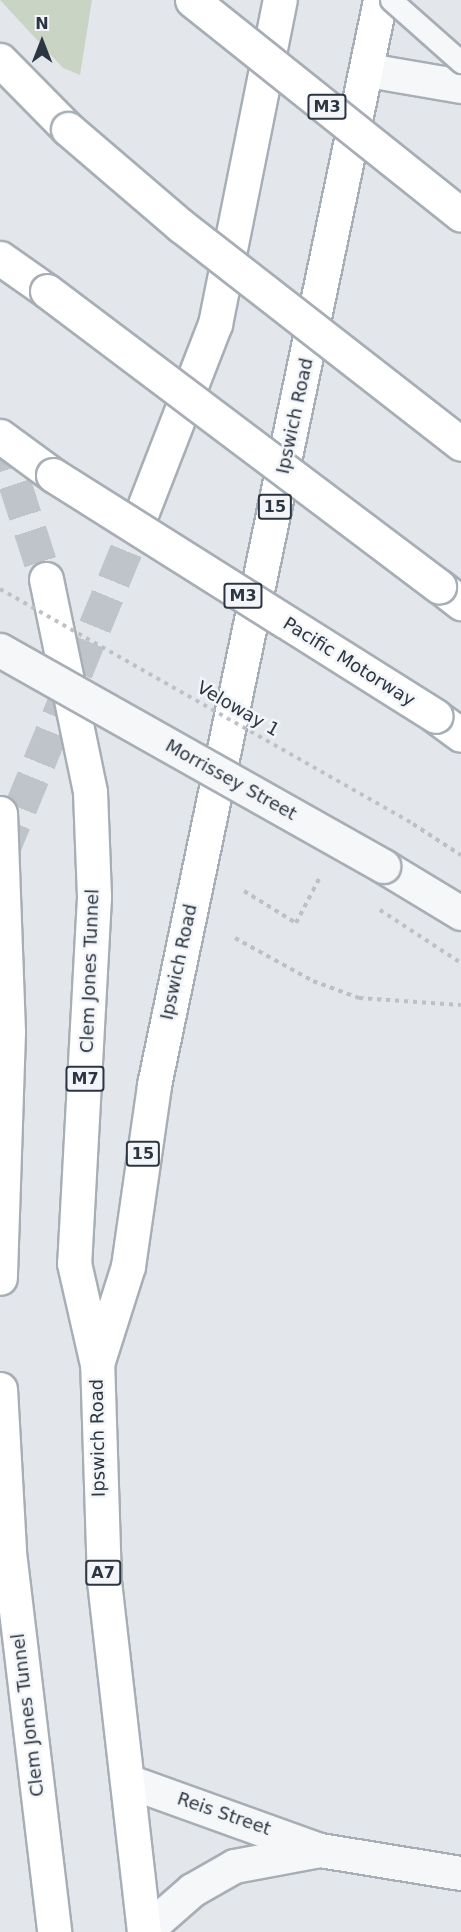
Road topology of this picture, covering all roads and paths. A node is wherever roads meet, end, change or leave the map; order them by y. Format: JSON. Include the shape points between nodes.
{"nodes":[{"id":1,"x":192,"y":0,"type":"edge"},
{"id":2,"x":280,"y":0,"type":"edge"},
{"id":3,"x":380,"y":0,"type":"edge"},
{"id":4,"x":391,"y":0,"type":"edge"},
{"id":5,"x":0,"y":60,"type":"edge"},
{"id":6,"x":461,"y":62,"type":"edge"},
{"id":7,"x":368,"y":70,"type":"junction"},
{"id":8,"x":461,"y":86,"type":"edge"},
{"id":9,"x":461,"y":215,"type":"edge"},
{"id":10,"x":0,"y":258,"type":"edge"},
{"id":11,"x":0,"y":435,"type":"edge"},
{"id":12,"x":461,"y":444,"type":"edge"},
{"id":13,"x":142,"y":512,"type":"tunnel mouth"},
{"id":14,"x":46,"y":579,"type":"tunnel mouth"},
{"id":15,"x":0,"y":589,"type":"edge"},
{"id":16,"x":450,"y":595,"type":"edge"},
{"id":17,"x":0,"y":650,"type":"edge"},
{"id":18,"x":461,"y":735,"type":"edge"},
{"id":19,"x":0,"y":813,"type":"edge"},
{"id":20,"x":461,"y":855,"type":"edge"},
{"id":21,"x":321,"y":877,"type":"dead end"},
{"id":22,"x":244,"y":891,"type":"dead end"},
{"id":23,"x":461,"y":913,"type":"edge"},
{"id":24,"x":235,"y":938,"type":"dead end"},
{"id":25,"x":461,"y":1005,"type":"edge"},
{"id":26,"x":0,"y":1278,"type":"edge"},
{"id":27,"x":97,"y":1364,"type":"junction"},
{"id":28,"x":0,"y":1389,"type":"edge"},
{"id":29,"x":128,"y":1781,"type":"junction"},
{"id":30,"x":320,"y":1850,"type":"junction"},
{"id":31,"x":461,"y":1873,"type":"edge"},
{"id":32,"x":54,"y":1932,"type":"edge"},
{"id":33,"x":144,"y":1932,"type":"edge"}],
"edges":[{"from":1,"to":9,"type":"highway","number":"M3","bridge":true},
{"from":2,"to":13,"type":"highway","via":[[215,324]]},
{"from":3,"to":7,"type":"highway","name":"Ipswich Road","number":"15"},
{"from":4,"to":6,"type":"lane","bridge":true},
{"from":5,"to":12,"type":"highway","bridge":true,"via":[[68,129],[180,225]]},
{"from":7,"to":8,"type":"street"},
{"from":7,"to":27,"type":"highway","name":"Ipswich Road","number":"15","via":[[156,1074],[129,1266]]},
{"from":10,"to":16,"type":"highway","bridge":true},
{"from":11,"to":18,"type":"highway","name":"Pacific Motorway","number":"M3","bridge":true,"via":[[53,475]]},
{"from":14,"to":27,"type":"highway","name":"Clem Jones Tunnel","number":"M7","via":[[90,792],[93,920],[74,1263]]},
{"from":15,"to":20,"type":"path","name":"Veloway 1","bridge":true},
{"from":17,"to":23,"type":"street","name":"Morrissey Street","bridge":true},
{"from":19,"to":26,"type":"highway","via":[[8,1032]]},
{"from":21,"to":22,"type":"path","via":[[296,922]]},
{"from":24,"to":25,"type":"path","via":[[313,981],[359,998]]},
{"from":27,"to":29,"type":"highway","name":"Ipswich Road","number":"A7","via":[[104,1581]]},
{"from":28,"to":32,"type":"highway","name":"Clem Jones Tunnel","via":[[9,1552]]},
{"from":29,"to":30,"type":"street","name":"Reis Street"},
{"from":29,"to":33,"type":"highway","name":"Ipswich Road","number":"A7"},
{"from":30,"to":31,"type":"street","name":"Reis Street"},
{"from":30,"to":33,"type":"street","name":"Reis Street","via":[[234,1866],[192,1890]]}]}
